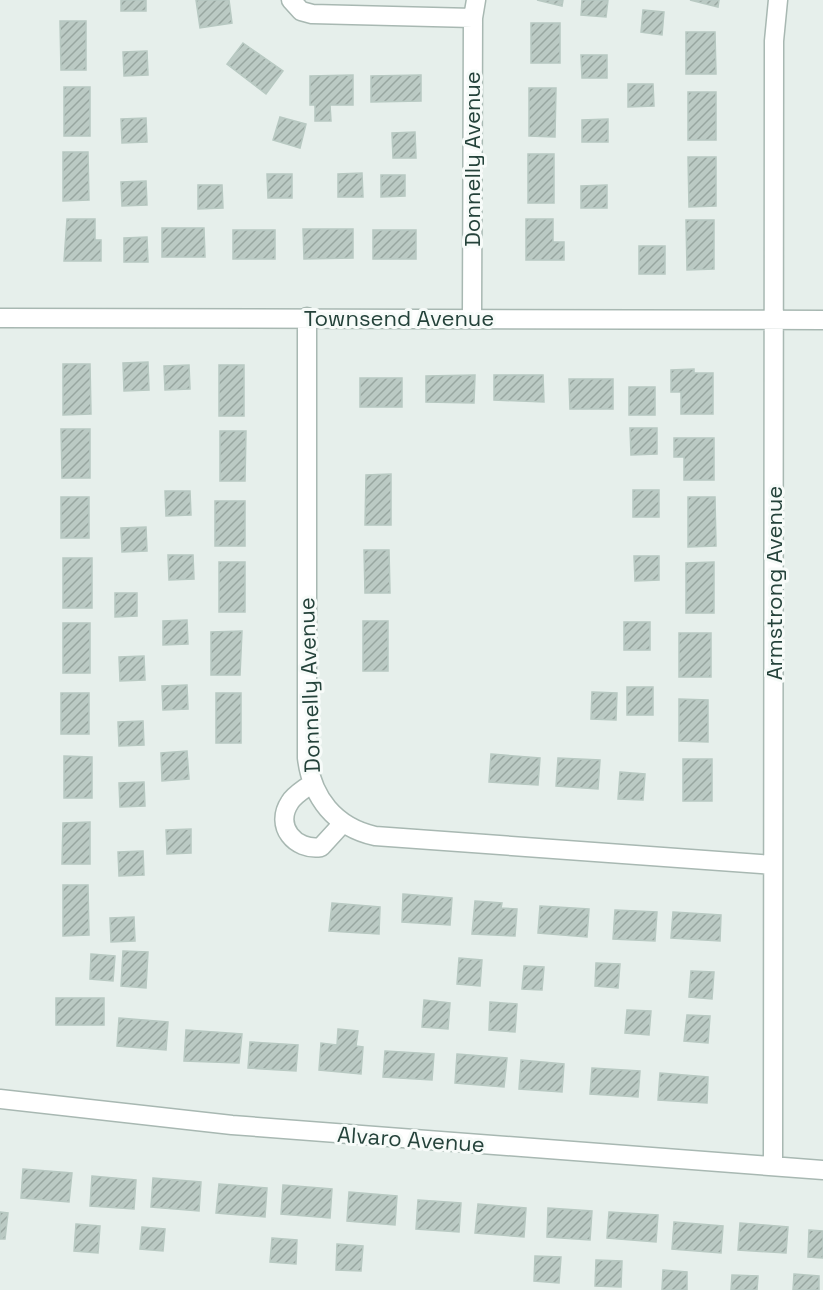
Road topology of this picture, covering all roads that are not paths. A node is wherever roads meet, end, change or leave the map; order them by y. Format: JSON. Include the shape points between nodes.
{"nodes":[{"id":1,"x":291,"y":0,"type":"edge"},
{"id":2,"x":366,"y":0,"type":"edge"},
{"id":3,"x":778,"y":0,"type":"edge"},
{"id":4,"x":474,"y":9,"type":"edge"},
{"id":5,"x":386,"y":14,"type":"junction"},
{"id":6,"x":307,"y":317,"type":"junction"},
{"id":7,"x":0,"y":318,"type":"edge"},
{"id":8,"x":472,"y":318,"type":"junction"},
{"id":9,"x":774,"y":320,"type":"junction"},
{"id":10,"x":823,"y":320,"type":"edge"},
{"id":11,"x":312,"y":783,"type":"junction"},
{"id":12,"x":343,"y":823,"type":"junction"},
{"id":13,"x":773,"y":865,"type":"junction"},
{"id":14,"x":0,"y":1098,"type":"edge"},
{"id":15,"x":773,"y":1166,"type":"junction"},
{"id":16,"x":823,"y":1170,"type":"edge"}],
"edges":[{"from":1,"to":5,"type":"street","via":[[301,11],[312,14]]},
{"from":2,"to":5,"type":"street"},
{"from":3,"to":9,"type":"street","name":"Armstrong Avenue","via":[[774,41]]},
{"from":4,"to":5,"type":"street"},
{"from":4,"to":8,"type":"street","name":"Donnelly Avenue"},
{"from":6,"to":7,"type":"street","name":"Townsend Avenue"},
{"from":6,"to":8,"type":"street","name":"Townsend Avenue"},
{"from":6,"to":11,"type":"street","name":"Donnelly Avenue","via":[[307,758]]},
{"from":8,"to":9,"type":"street","name":"Townsend Avenue"},
{"from":9,"to":10,"type":"street","name":"Townsend Avenue"},
{"from":9,"to":13,"type":"street","name":"Armstrong Avenue"},
{"from":11,"to":12,"type":"street","name":"Donnelly Avenue","via":[[326,808]]},
{"from":11,"to":12,"type":"street","via":[[289,803],[285,821],[291,838],[303,847],[321,848]]},
{"from":12,"to":13,"type":"street","name":"Donnelly Avenue","via":[[375,836]]},
{"from":13,"to":15,"type":"street","name":"Armstrong Avenue"},
{"from":14,"to":15,"type":"street","name":"Alvaro Avenue","via":[[232,1125]]},
{"from":15,"to":16,"type":"street","name":"Alvaro Avenue"}]}
